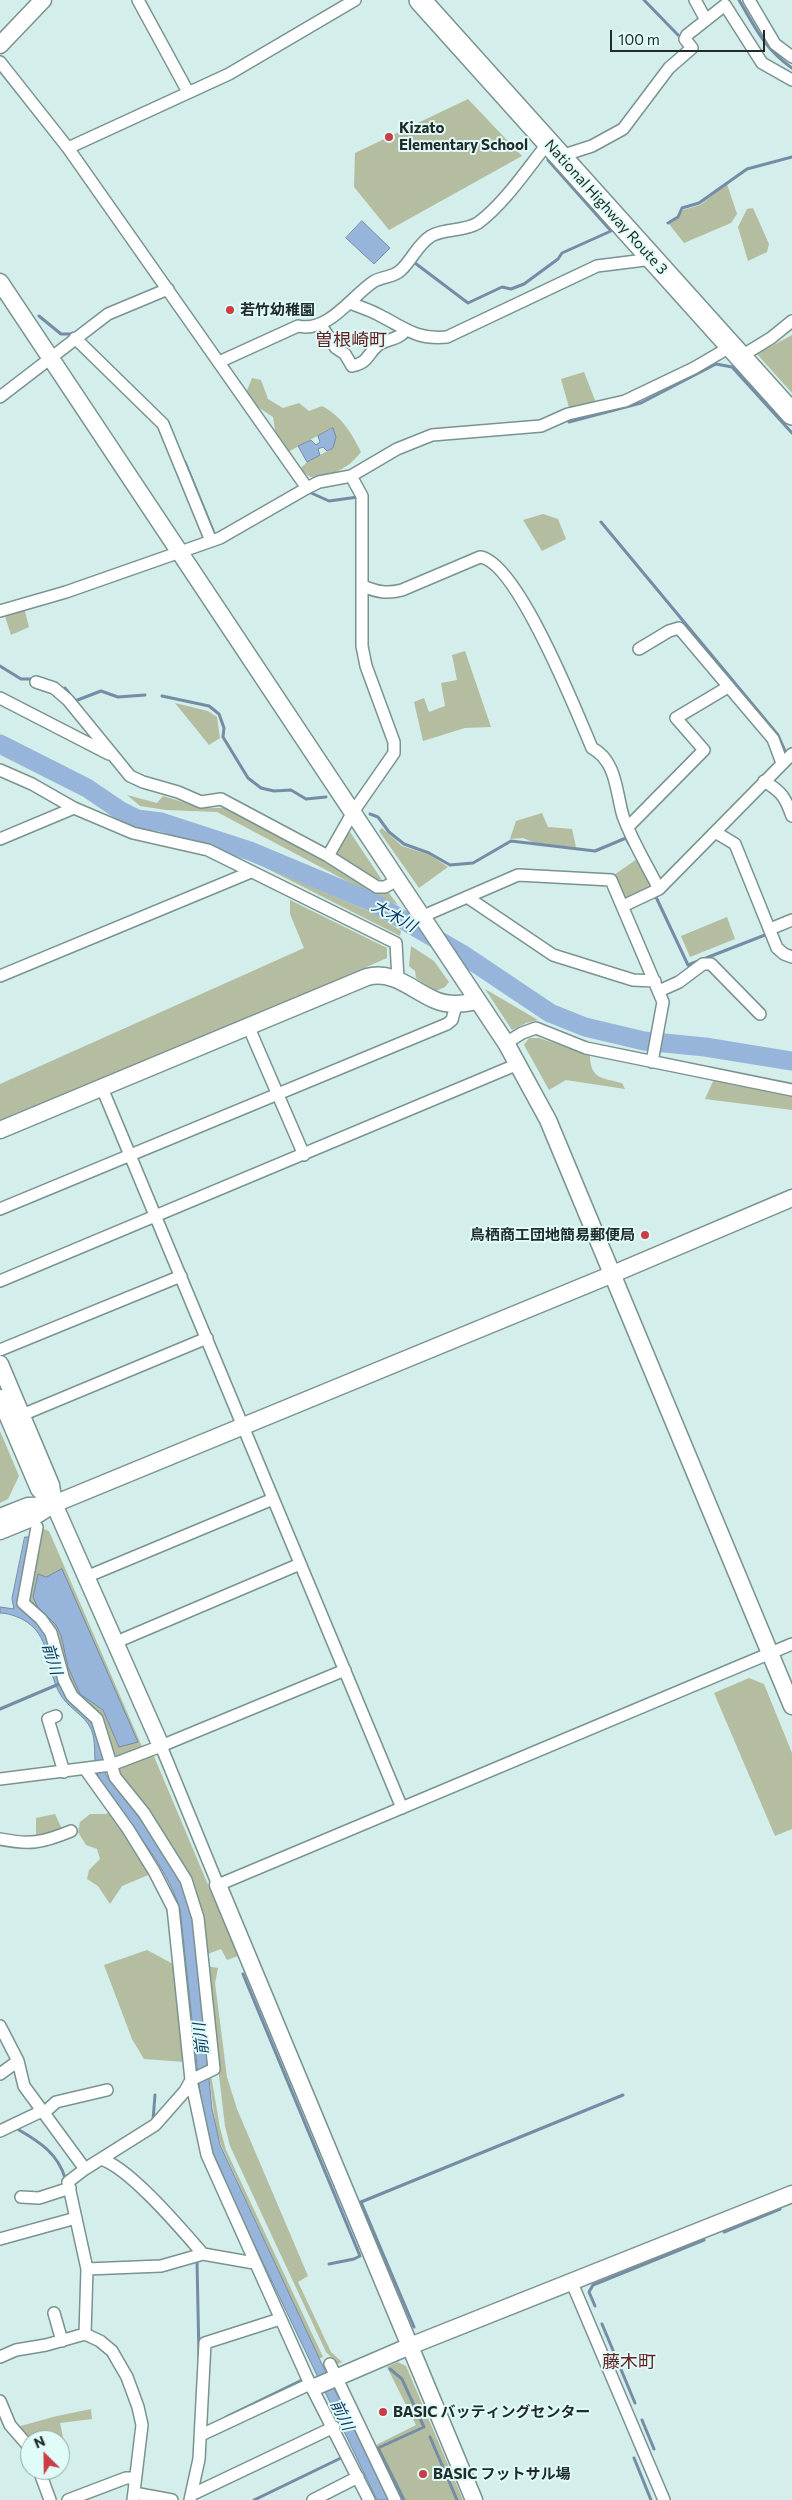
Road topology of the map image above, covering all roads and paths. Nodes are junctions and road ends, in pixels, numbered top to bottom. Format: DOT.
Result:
graph roads {
  1 [pos="43,0"];
  2 [pos="138,0"];
  3 [pos="355,0"];
  4 [pos="420,0"];
  5 [pos="695,0"];
  6 [pos="749,0"];
  7 [pos="706,20"];
  8 [pos="0,45"];
  9 [pos="792,57"];
  10 [pos="0,62"];
  11 [pos="792,80"];
  12 [pos="188,92"];
  13 [pos="68,148"];
  14 [pos="554,149"];
  15 [pos="653,259"];
  16 [pos="0,282"];
  17 [pos="168,289"];
  18 [pos="350,302"];
  19 [pos="792,322"];
  20 [pos="320,324"];
  21 [pos="405,331"];
  22 [pos="75,338"];
  23 [pos="735,352"];
  24 [pos="52,358"];
  25 [pos="219,362"];
  26 [pos="0,397"];
  27 [pos="792,414"];
  28 [pos="351,476"];
  29 [pos="307,488"];
  30 [pos="211,542"];
  31 [pos="179,553"];
  32 [pos="363,586"];
  33 [pos="0,611"];
  34 [pos="638,649"];
  35 [pos="36,682"];
  36 [pos="728,687"];
  37 [pos="0,698"];
  38 [pos="792,754"];
  39 [pos="112,756"];
  40 [pos="782,762"];
  41 [pos="0,770"];
  42 [pos="764,781"];
  43 [pos="74,808"];
  44 [pos="353,812"];
  45 [pos="792,816"];
  46 [pos="628,827"];
  47 [pos="715,832"];
  48 [pos="0,839"];
  49 [pos="328,856"];
  50 [pos="251,872"];
  51 [pos="397,880"];
  52 [pos="659,889"];
  53 [pos="467,897"];
  54 [pos="623,906"];
  55 [pos="421,917"];
  56 [pos="792,920"];
  57 [pos="770,929"];
  58 [pos="792,956"];
  59 [pos="0,976"];
  60 [pos="398,979"];
  61 [pos="657,986"];
  62 [pos="477,1001"];
  63 [pos="456,1005"];
  64 [pos="760,1014"];
  65 [pos="249,1028"];
  66 [pos="506,1043"];
  67 [pos="652,1059"];
  68 [pos="518,1064"];
  69 [pos="102,1088"];
  70 [pos="792,1090"];
  71 [pos="277,1094"];
  72 [pos="0,1130"];
  73 [pos="130,1155"];
  74 [pos="304,1155"];
  75 [pos="792,1200"];
  76 [pos="0,1209"];
  77 [pos="156,1216"];
  78 [pos="613,1274"];
  79 [pos="181,1276"];
  80 [pos="0,1281"];
  81 [pos="207,1338"];
  82 [pos="0,1350"];
  83 [pos="0,1364"];
  84 [pos="0,1398"];
  85 [pos="22,1416"];
  86 [pos="244,1427"];
  87 [pos="273,1498"];
  88 [pos="54,1504"];
  89 [pos="0,1517"];
  90 [pos="37,1527"];
  91 [pos="0,1530"];
  92 [pos="300,1564"];
  93 [pos="86,1577"];
  94 [pos="114,1643"];
  95 [pos="792,1644"];
  96 [pos="770,1653"];
  97 [pos="345,1670"];
  98 [pos="792,1706"];
  99 [pos="56,1716"];
  100 [pos="161,1746"];
  101 [pos="99,1767"];
  102 [pos="64,1772"];
  103 [pos="0,1779"];
  104 [pos="402,1808"];
  105 [pos="70,1832"];
  106 [pos="0,1839"];
  107 [pos="218,1885"];
  108 [pos="0,2026"];
  109 [pos="18,2061"];
  110 [pos="0,2074"];
  111 [pos="194,2078"];
  112 [pos="107,2090"];
  113 [pos="43,2112"];
  114 [pos="0,2130"];
  115 [pos="101,2159"];
  116 [pos="85,2169"];
  117 [pos="70,2188"];
  118 [pos="792,2194"];
  119 [pos="21,2197"];
  120 [pos="76,2218"];
  121 [pos="0,2238"];
  122 [pos="203,2254"];
  123 [pos="254,2263"];
  124 [pos="87,2270"];
  125 [pos="572,2282"];
  126 [pos="54,2313"];
  127 [pos="280,2320"];
  128 [pos="85,2334"];
  129 [pos="62,2341"];
  130 [pos="410,2346"];
  131 [pos="0,2356"];
  132 [pos="323,2380"];
  133 [pos="0,2401"];
  134 [pos="334,2427"];
  135 [pos="202,2435"];
  136 [pos="20,2436"];
  137 [pos="358,2476"];
  138 [pos="135,2478"];
  139 [pos="43,2480"];
  140 [pos="134,2497"];
  141 [pos="191,2498"];
  142 [pos="50,2500"];
  143 [pos="68,2500"];
  144 [pos="172,2500"];
  145 [pos="313,2500"];
  146 [pos="369,2500"];
  147 [pos="396,2500"];
  148 [pos="474,2500"];
  149 [pos="664,2500"];
  1 -- 8 [label="street"];
  2 -- 12 [label="street"];
  3 -- 12 [label="street"];
  4 -- 14 [label="highway, National Highway Route 3"];
  5 -- 7 [label="street"];
  6 -- 9 [label="street"];
  7 -- 11 [label="street"];
  7 -- 14 [label="street"];
  10 -- 13 [label="street"];
  12 -- 13 [label="street"];
  13 -- 17 [label="street"];
  14 -- 15 [label="highway, National Highway Route 3"];
  14 -- 18 [label="street"];
  15 -- 21 [label="street"];
  15 -- 23 [label="highway, National Highway Route 3"];
  16 -- 24 [label="street"];
  17 -- 22 [label="street"];
  17 -- 25 [label="street"];
  18 -- 20 [label="street"];
  18 -- 21 [label="street"];
  19 -- 23 [label="street"];
  20 -- 21 [label="street"];
  20 -- 25 [label="street"];
  22 -- 24 [label="street"];
  22 -- 30 [label="street"];
  23 -- 27 [label="highway, National Highway Route 3"];
  23 -- 28 [label="street"];
  24 -- 26 [label="street"];
  24 -- 31 [label="street"];
  25 -- 29 [label="street"];
  28 -- 29 [label="street"];
  28 -- 32 [label="street"];
  29 -- 30 [label="street"];
  30 -- 31 [label="street"];
  31 -- 33 [label="street"];
  31 -- 44 [label="street"];
  32 -- 44 [label="street"];
  32 -- 46 [label="street"];
  34 -- 36 [label="street"];
  35 -- 39 [label="street"];
  36 -- 40 [label="street"];
  36 -- 46 [label="street"];
  37 -- 39 [label="street"];
  38 -- 40 [label="street"];
  39 -- 49 [label="street"];
  40 -- 42 [label="street"];
  41 -- 43 [label="street"];
  42 -- 45 [label="street"];
  42 -- 47 [label="street"];
  43 -- 48 [label="street"];
  43 -- 50 [label="street"];
  44 -- 49 [label="street"];
  44 -- 51 [label="street"];
  46 -- 52 [label="street"];
  47 -- 52 [label="street"];
  47 -- 57 [label="street"];
  49 -- 51 [label="street"];
  50 -- 59 [label="street"];
  50 -- 60 [label="street"];
  51 -- 55 [label="street"];
  52 -- 54 [label="street"];
  53 -- 54 [label="street"];
  53 -- 55 [label="street"];
  53 -- 61 [label="street"];
  54 -- 61 [label="street"];
  55 -- 62 [label="street"];
  56 -- 57 [label="street"];
  57 -- 58 [label="street"];
  60 -- 63 [label="street"];
  60 -- 65 [label="street"];
  61 -- 64 [label="street"];
  61 -- 67 [label="street"];
  62 -- 63 [label="street"];
  62 -- 66 [label="street"];
  63 -- 71 [label="street"];
  65 -- 69 [label="street"];
  65 -- 71 [label="street"];
  66 -- 67 [label="street"];
  66 -- 68 [label="street"];
  67 -- 70 [label="street"];
  68 -- 74 [label="street"];
  68 -- 78 [label="street"];
  69 -- 72 [label="street"];
  69 -- 73 [label="street"];
  71 -- 73 [label="street"];
  71 -- 74 [label="street"];
  73 -- 76 [label="street"];
  73 -- 77 [label="street"];
  74 -- 77 [label="street"];
  75 -- 78 [label="street"];
  77 -- 79 [label="street"];
  77 -- 80 [label="street"];
  78 -- 86 [label="street"];
  78 -- 96 [label="street"];
  79 -- 81 [label="street"];
  79 -- 82 [label="street"];
  81 -- 85 [label="street"];
  81 -- 86 [label="street"];
  83 -- 85 [label="street"];
  84 -- 88 [label="street"];
  85 -- 88 [label="street"];
  86 -- 87 [label="street"];
  86 -- 88 [label="street"];
  87 -- 92 [label="street"];
  87 -- 93 [label="street"];
  88 -- 89 [label="street"];
  88 -- 91 [label="street"];
  88 -- 93 [label="street"];
  90 -- 101 [label="street"];
  92 -- 94 [label="street"];
  92 -- 97 [label="street"];
  93 -- 94 [label="street"];
  94 -- 100 [label="street"];
  95 -- 96 [label="street"];
  96 -- 98 [label="street"];
  96 -- 104 [label="street"];
  97 -- 100 [label="street"];
  97 -- 104 [label="street"];
  99 -- 102 [label="street"];
  100 -- 101 [label="street"];
  100 -- 107 [label="street"];
  101 -- 102 [label="street"];
  101 -- 111 [label="street"];
  101 -- 111 [label="street"];
  102 -- 103 [label="street"];
  104 -- 107 [label="street"];
  105 -- 106 [label="street"];
  107 -- 130 [label="street"];
  108 -- 109 [label="street"];
  109 -- 110 [label="street"];
  109 -- 113 [label="street"];
  111 -- 115 [label="street"];
  111 -- 123 [label="street"];
  112 -- 113 [label="street"];
  113 -- 114 [label="street"];
  113 -- 116 [label="street"];
  115 -- 116 [label="street"];
  115 -- 122 [label="street"];
  116 -- 117 [label="street"];
  117 -- 119 [label="street"];
  117 -- 120 [label="street"];
  118 -- 125 [label="street"];
  120 -- 121 [label="street"];
  120 -- 124 [label="street"];
  122 -- 123 [label="street"];
  122 -- 124 [label="street"];
  123 -- 127 [label="street"];
  124 -- 128 [label="street"];
  125 -- 130 [label="street"];
  125 -- 149 [label="street"];
  126 -- 129 [label="street"];
  127 -- 132 [label="street"];
  127 -- 135 [label="street"];
  128 -- 129 [label="street"];
  128 -- 138 [label="street"];
  129 -- 131 [label="street"];
  130 -- 132 [label="street"];
  130 -- 148 [label="street"];
  132 -- 134 [label="street"];
  132 -- 135 [label="street"];
  132 -- 147 [label="street"];
  133 -- 136 [label="street"];
  134 -- 137 [label="street"];
  134 -- 141 [label="street"];
  135 -- 141 [label="street"];
  137 -- 145 [label="street"];
  137 -- 146 [label="street"];
  138 -- 140 [label="street"];
  138 -- 143 [label="street"];
  139 -- 142 [label="street"];
  140 -- 144 [label="street"];
}
